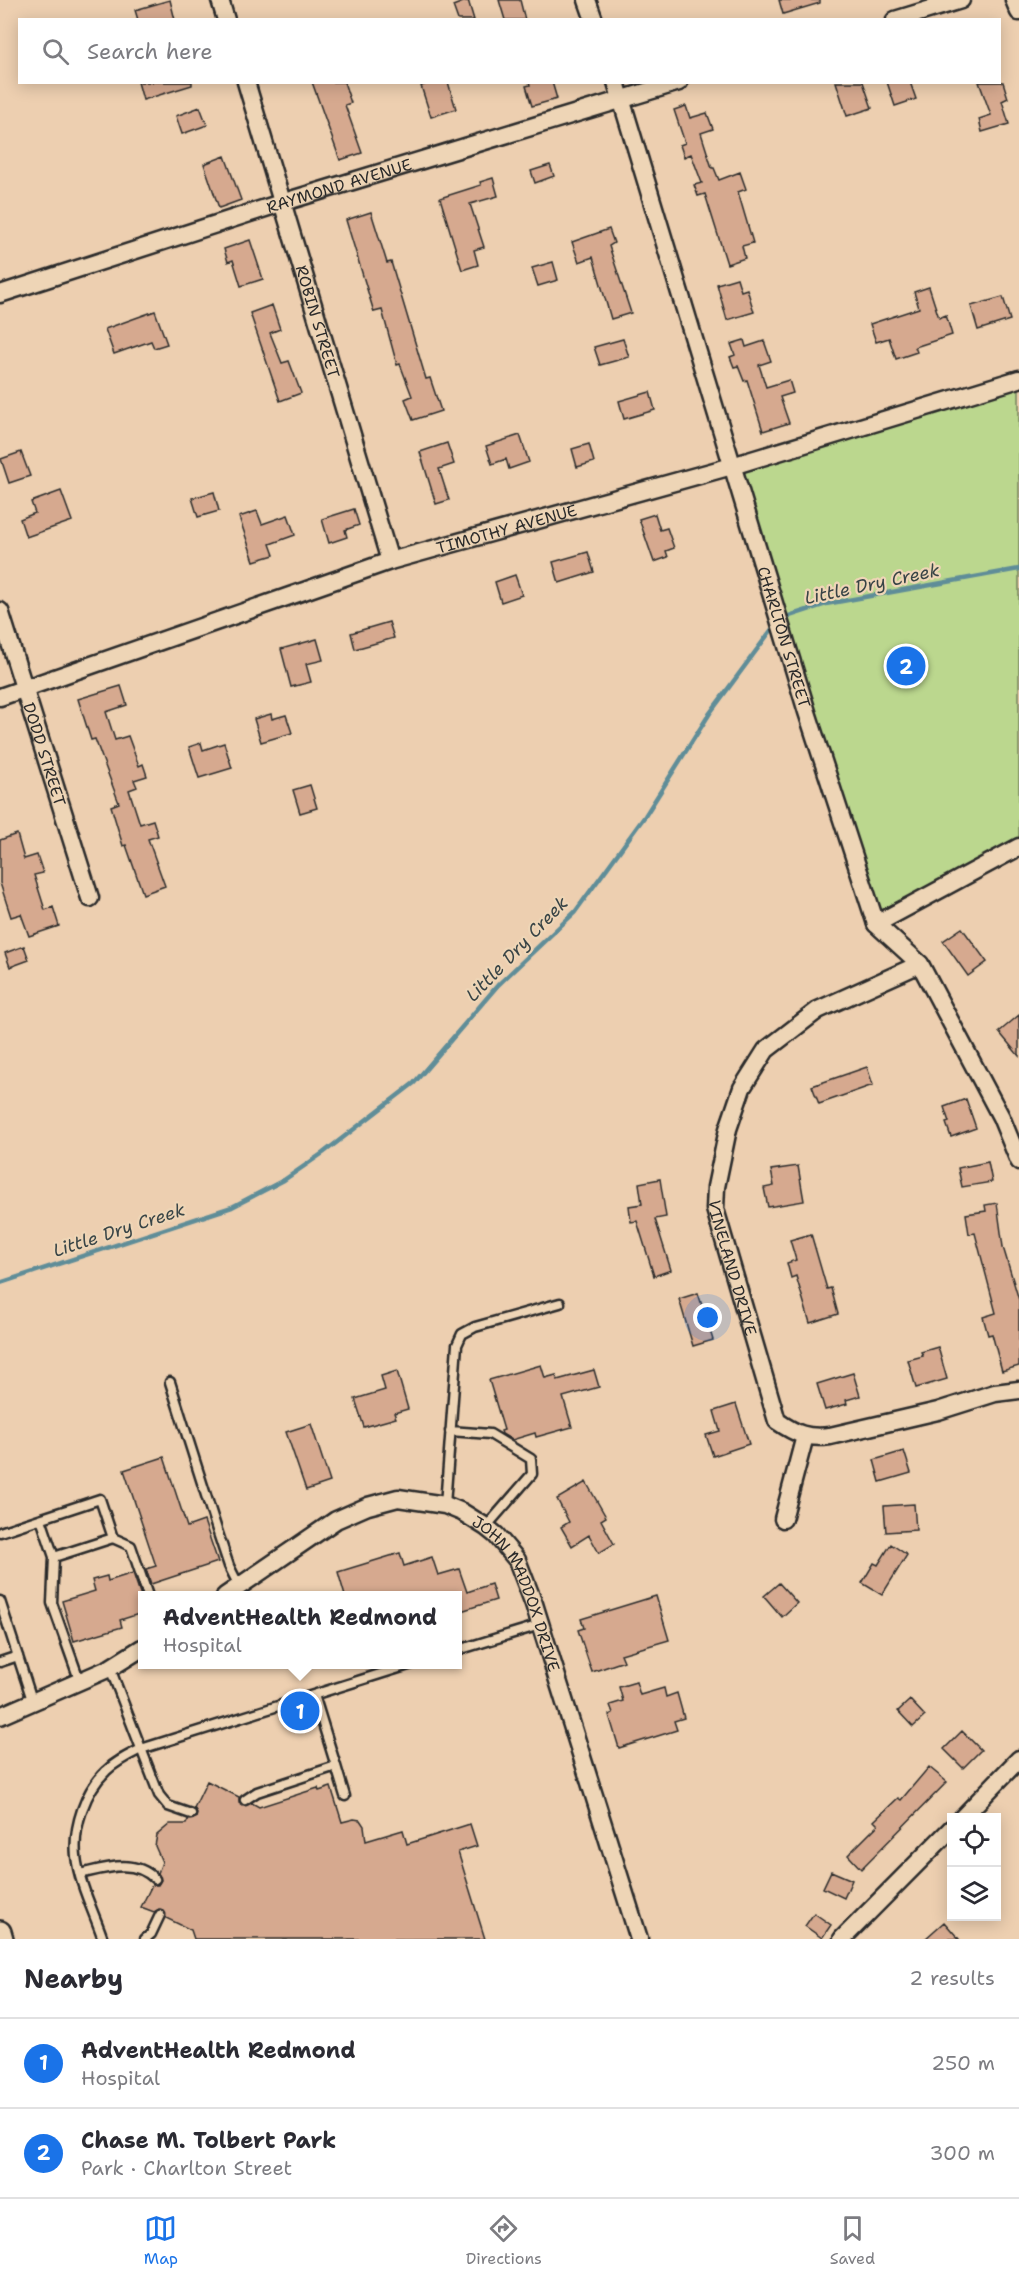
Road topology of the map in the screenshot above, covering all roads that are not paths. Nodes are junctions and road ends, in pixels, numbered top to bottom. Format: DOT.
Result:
graph roads {
  1 [pos="220,0"];
  2 [pos="587,0"];
  3 [pos="962,0"];
  4 [pos="1014,0"];
  5 [pos="1019,12"];
  6 [pos="225,18"];
  7 [pos="593,18"];
  8 [pos="902,18"];
  9 [pos="247,84"];
  10 [pos="617,84"];
  11 [pos="672,84"];
  12 [pos="621,99"];
  13 [pos="284,202"];
  14 [pos="0,294"];
  15 [pos="1019,380"];
  16 [pos="732,466"];
  17 [pos="390,561"];
  18 [pos="0,611"];
  19 [pos="24,689"];
  20 [pos="0,697"];
  21 [pos="1019,847"];
  22 [pos="90,898"];
  23 [pos="876,924"];
  24 [pos="920,964"];
  25 [pos="1019,1161"];
  26 [pos="560,1303"];
  27 [pos="170,1382"];
  28 [pos="1019,1390"];
  29 [pos="450,1431"];
  30 [pos="805,1436"];
  31 [pos="445,1505"];
  32 [pos="41,1519"];
  33 [pos="783,1520"];
  34 [pos="486,1527"];
  35 [pos="0,1532"];
  36 [pos="112,1538"];
  37 [pos="54,1557"];
  38 [pos="146,1591"];
  39 [pos="232,1591"];
  40 [pos="0,1601"];
  41 [pos="540,1625"];
  42 [pos="462,1649"];
  43 [pos="138,1650"];
  44 [pos="18,1656"];
  45 [pos="0,1662"];
  46 [pos="110,1668"];
  47 [pos="399,1669"];
  48 [pos="80,1682"];
  49 [pos="314,1695"];
  50 [pos="33,1703"];
  51 [pos="0,1716"];
  52 [pos="141,1749"];
  53 [pos="1019,1760"];
  54 [pos="336,1766"];
  55 [pos="345,1796"];
  56 [pos="245,1800"];
  57 [pos="967,1813"];
  58 [pos="191,1814"];
  59 [pos="947,1832"];
  60 [pos="80,1874"];
  61 [pos="155,1879"];
  62 [pos="160,1915"];
  63 [pos="0,1932"];
  64 [pos="2,1939"];
  65 [pos="103,1939"];
  66 [pos="145,1939"];
  67 [pos="639,1939"];
  68 [pos="842,1939"];
  1 -- 6 [label="street"];
  2 -- 7 [label="street"];
  3 -- 8 [label="street"];
  4 -- 5 [label="street"];
  9 -- 13 [label="street, ROBIN STREET"];
  10 -- 12 [label="street, CHARLTON STREET"];
  11 -- 12 [label="street, RAYMOND AVENUE"];
  12 -- 13 [label="street, RAYMOND AVENUE"];
  12 -- 16 [label="street, CHARLTON STREET"];
  13 -- 14 [label="street, RAYMOND AVENUE"];
  13 -- 17 [label="street, ROBIN STREET"];
  15 -- 16 [label="street, TIMOTHY AVENUE"];
  16 -- 17 [label="street, TIMOTHY AVENUE"];
  16 -- 23 [label="street, CHARLTON STREET"];
  17 -- 19 [label="street, TIMOTHY AVENUE"];
  18 -- 19 [label="street, DODD STREET"];
  19 -- 20 [label="street, TIMOTHY AVENUE"];
  19 -- 22 [label="street, DODD STREET"];
  21 -- 23 [label="street"];
  23 -- 24 [label="street, CHARLTON STREET"];
  24 -- 25 [label="street, CHARLTON STREET"];
  24 -- 30 [label="street, VINELAND DRIVE"];
  26 -- 29 [label="lane"];
  27 -- 39 [label="lane"];
  28 -- 30 [label="street, VINELAND DRIVE"];
  29 -- 31 [label="lane"];
  29 -- 34 [label="lane"];
  30 -- 33 [label="street"];
  31 -- 34 [label="street, JOHN MADDOX DRIVE"];
  31 -- 39 [label="street, JOHN MADDOX DRIVE"];
  32 -- 35 [label="lane"];
  32 -- 36 [label="lane"];
  32 -- 37 [label="lane"];
  34 -- 41 [label="street, JOHN MADDOX DRIVE"];
  36 -- 37 [label="lane"];
  36 -- 38 [label="lane"];
  37 -- 48 [label="lane"];
  40 -- 44 [label="lane"];
  41 -- 42 [label="lane"];
  41 -- 67 [label="street, JOHN MADDOX DRIVE"];
  43 -- 46 [label="street"];
  44 -- 45 [label="lane"];
  44 -- 50 [label="lane"];
  46 -- 48 [label="street"];
  46 -- 52 [label="lane"];
  47 -- 49 [label="lane"];
  48 -- 50 [label="street"];
  49 -- 52 [label="lane"];
  49 -- 54 [label="lane"];
  50 -- 51 [label="street"];
  52 -- 58 [label="lane"];
  52 -- 60 [label="lane"];
  53 -- 57 [label="street"];
  54 -- 55 [label="lane"];
  54 -- 56 [label="lane"];
  59 -- 68 [label="street"];
  60 -- 61 [label="lane"];
  60 -- 65 [label="lane"];
  62 -- 66 [label="lane"];
  63 -- 64 [label="street"];
}
